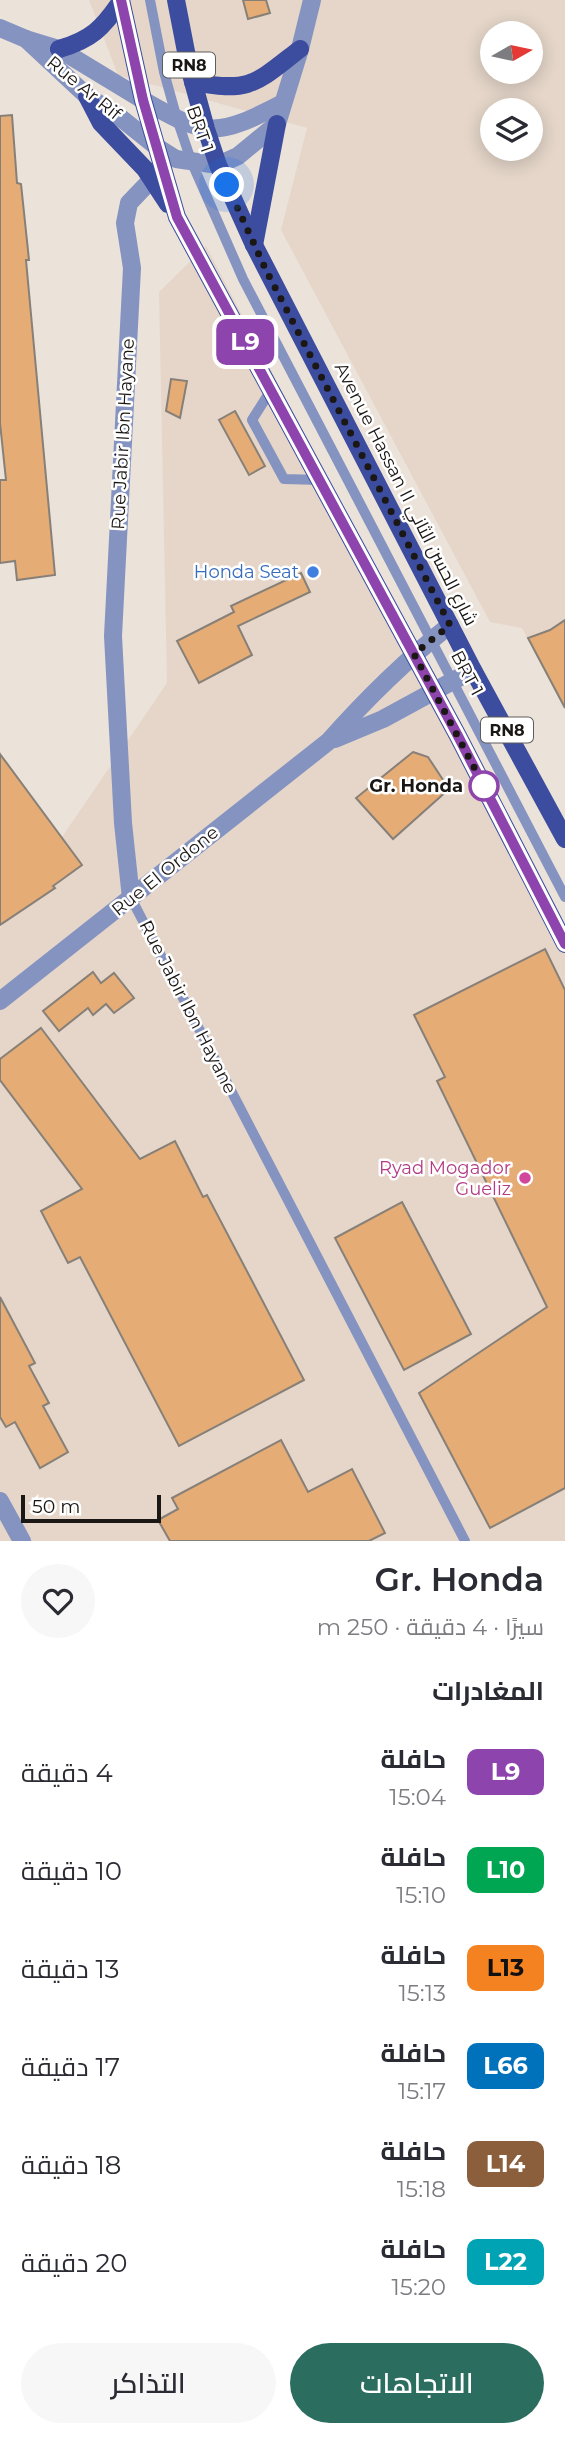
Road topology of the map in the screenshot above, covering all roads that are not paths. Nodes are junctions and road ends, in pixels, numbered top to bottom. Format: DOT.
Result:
graph roads {
  1 [pos="121,0"];
  2 [pos="150,0"];
  3 [pos="176,0"];
  4 [pos="311,1"];
  5 [pos="0,28"];
  6 [pos="26,39"];
  7 [pos="59,49"];
  8 [pos="300,49"];
  9 [pos="193,82"];
  10 [pos="88,96"];
  11 [pos="143,100"];
  12 [pos="284,103"];
  13 [pos="177,119"];
  14 [pos="277,124"];
  15 [pos="206,129"];
  16 [pos="157,148"];
  17 [pos="192,163"];
  18 [pos="218,165"];
  19 [pos="152,179"];
  20 [pos="177,217"];
  21 [pos="254,245"];
  22 [pos="271,390"];
  23 [pos="320,480"];
  24 [pos="450,625"];
  25 [pos="431,640"];
  26 [pos="414,654"];
  27 [pos="473,670"];
  28 [pos="452,682"];
  29 [pos="433,692"];
  30 [pos="329,741"];
  31 [pos="565,839"];
  32 [pos="565,897"];
  33 [pos="131,898"];
  34 [pos="565,944"];
  35 [pos="0,1001"];
  36 [pos="0,1501"];
  37 [pos="22,1541"];
  38 [pos="465,1541"];
  1 -- 7 [label="main road"];
  1 -- 11 [label="main road, RN8"];
  2 -- 13 [label="lane, BRT 1"];
  3 -- 9 [label="main road, RN8"];
  4 -- 8 [label="street"];
  5 -- 6 [label="street, Rue Ar Rif"];
  6 -- 7 [label="street, Rue Ar Rif"];
  6 -- 10 [label="street, Rue Ar Rif"];
  7 -- 11 [label="street, Rue Ar Rif"];
  8 -- 9 [label="main road"];
  8 -- 12 [label="street"];
  9 -- 15 [label="main road, RN8"];
  10 -- 16 [label="street, Rue Ar Rif"];
  10 -- 19 [label="main road"];
  11 -- 13 [label="street, Rue Ar Rif"];
  11 -- 16 [label="main road, RN8"];
  12 -- 14 [label="street"];
  12 -- 15 [label="street"];
  13 -- 15 [label="street, Rue Ar Rif"];
  13 -- 17 [label="lane, BRT 1"];
  14 -- 18 [label="street"];
  14 -- 21 [label="main road"];
  15 -- 18 [label="main road, RN8"];
  16 -- 17 [label="street, Rue Ar Rif"];
  16 -- 20 [label="main road, RN8"];
  17 -- 18 [label="street, Rue Ar Rif"];
  17 -- 25 [label="lane, BRT 1"];
  18 -- 21 [label="main road, Avenue Hassan II شارع الحسن الثاني / RN8"];
  19 -- 20 [label="main road"];
  19 -- 33 [label="street, Rue Jabir Ibn Hayane"];
  20 -- 22 [label="main road, RN8"];
  21 -- 24 [label="main road, Avenue Hassan II شارع الحسن الثاني / RN8"];
  22 -- 23 [label="main road, RN8"];
  22 -- 23 [label="lane"];
  23 -- 26 [label="main road, RN8"];
  24 -- 25 [label="street, Rue El Ordone"];
  24 -- 27 [label="main road, Avenue Hassan II شارع الحسن الثاني / RN8"];
  25 -- 26 [label="street, Rue El Ordone"];
  25 -- 28 [label="lane, BRT 1"];
  26 -- 29 [label="main road, RN8"];
  26 -- 30 [label="street, Rue El Ordone"];
  27 -- 28 [label="street, Rue El Ordone"];
  27 -- 31 [label="main road, Avenue Hassan II شارع الحسن الثاني / RN8"];
  28 -- 29 [label="street, Rue El Ordone"];
  28 -- 32 [label="lane, BRT 1"];
  29 -- 30 [label="street, Rue El Ordone"];
  29 -- 34 [label="main road, RN8"];
  30 -- 33 [label="street, Rue El Ordone"];
  33 -- 35 [label="street, Rue El Ordone"];
  33 -- 38 [label="lane, Rue Jabir Ibn Hayane"];
  36 -- 37 [label="street"];
}
